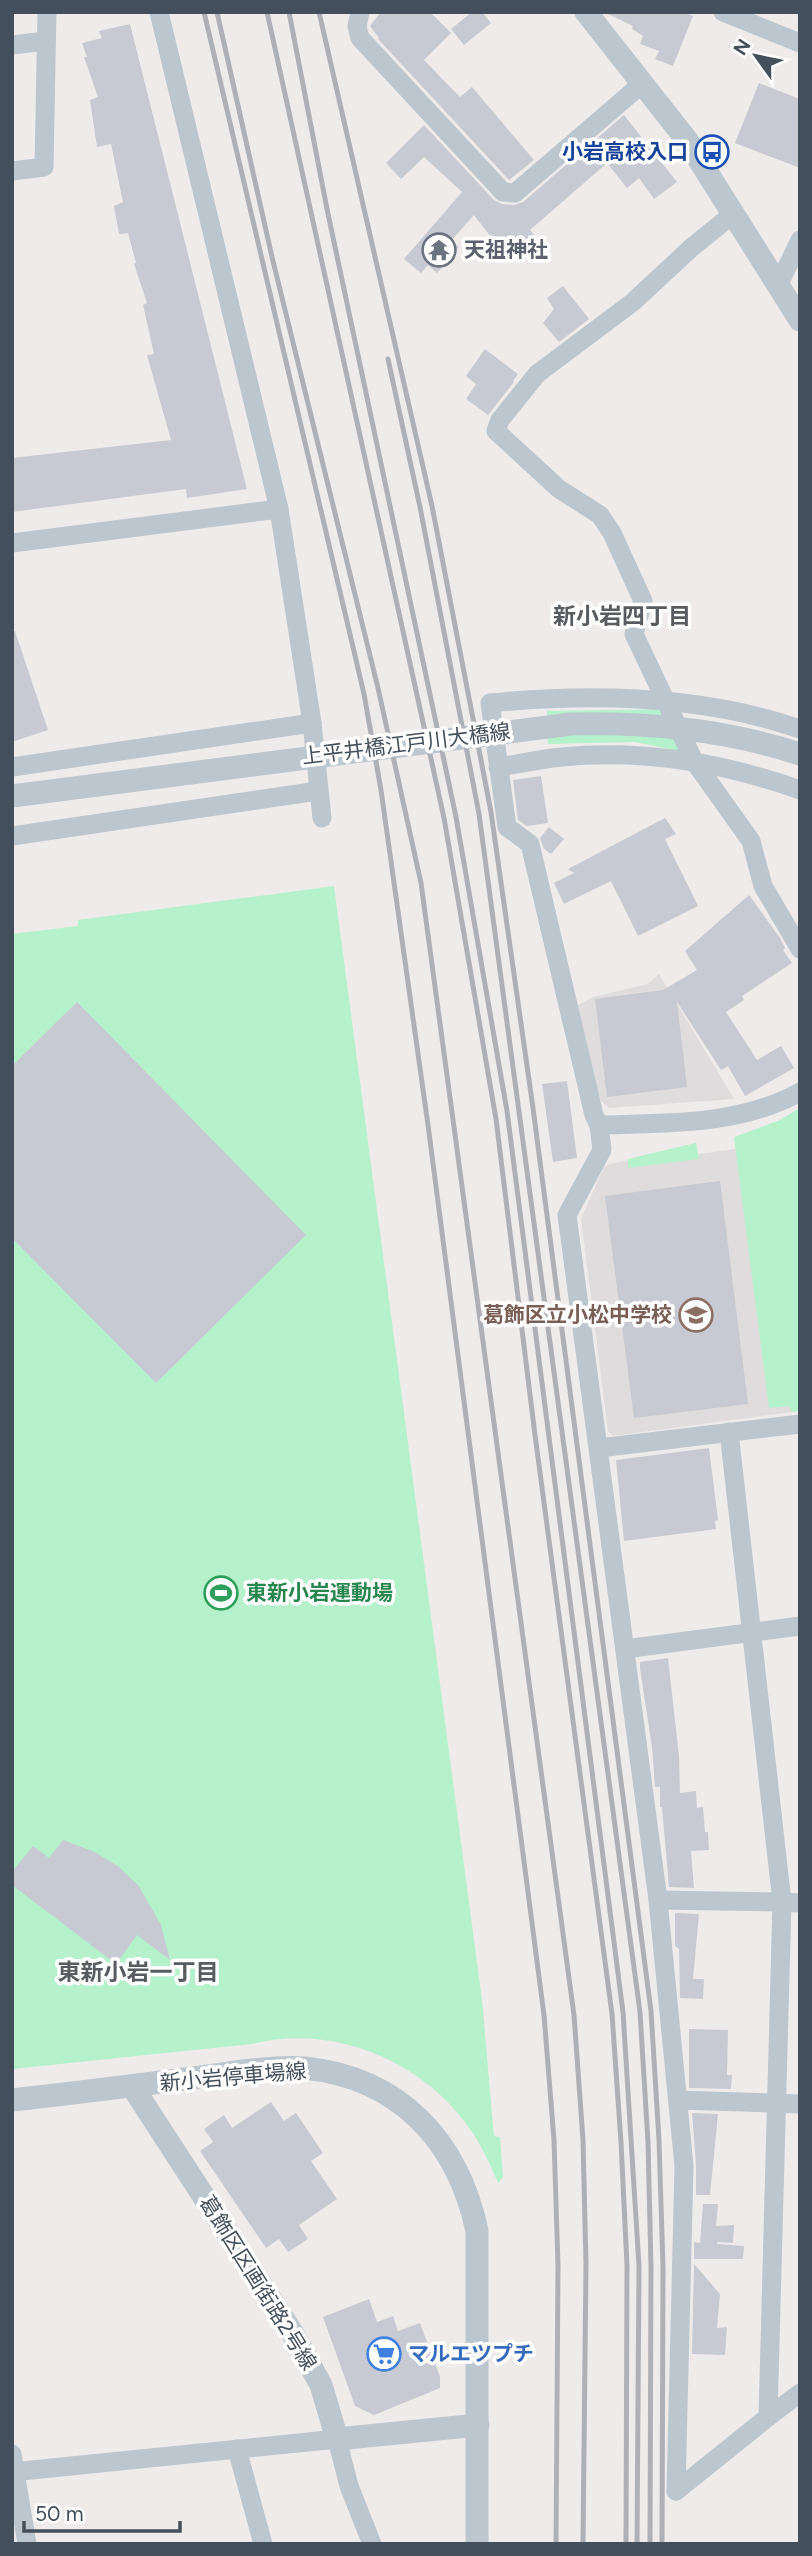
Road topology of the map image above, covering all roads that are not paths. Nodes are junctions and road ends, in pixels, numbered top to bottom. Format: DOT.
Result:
graph roads {
  1 [pos="47,12"];
  2 [pos="159,12"];
  3 [pos="360,12"];
  4 [pos="586,12"];
  5 [pos="723,12"];
  6 [pos="46,41"];
  7 [pos="800,43"];
  8 [pos="12,45"];
  9 [pos="643,83"];
  10 [pos="12,170"];
  11 [pos="733,215"];
  12 [pos="800,240"];
  13 [pos="778,286"];
  14 [pos="800,320"];
  15 [pos="279,509"];
  16 [pos="12,543"];
  17 [pos="667,701"];
  18 [pos="312,723"];
  19 [pos="800,729"];
  20 [pos="800,754"];
  21 [pos="694,761"];
  22 [pos="12,767"];
  23 [pos="498,767"];
  24 [pos="800,790"];
  25 [pos="318,792"];
  26 [pos="12,796"];
  27 [pos="322,818"];
  28 [pos="12,836"];
  29 [pos="800,949"];
  30 [pos="800,1092"];
  31 [pos="599,1125"];
  32 [pos="800,1424"];
  33 [pos="729,1432"];
  34 [pos="599,1448"];
  35 [pos="800,1626"];
  36 [pos="751,1632"];
  37 [pos="625,1649"];
  38 [pos="658,1900"];
  39 [pos="791,1903"];
  40 [pos="132,2086"];
  41 [pos="12,2100"];
  42 [pos="678,2100"];
  43 [pos="776,2103"];
  44 [pos="800,2104"];
  45 [pos="800,2393"];
  46 [pos="768,2417"];
  47 [pos="478,2425"];
  48 [pos="337,2439"];
  49 [pos="237,2449"];
  50 [pos="14,2466"];
  51 [pos="27,2544"];
  52 [pos="263,2544"];
  53 [pos="372,2544"];
  54 [pos="477,2544"];
  1 -- 6 [label="street"];
  2 -- 15 [label="street"];
  3 -- 9 [label="street"];
  4 -- 9 [label="street"];
  5 -- 7 [label="street"];
  6 -- 8 [label="street"];
  6 -- 10 [label="street"];
  9 -- 11 [label="street"];
  11 -- 13 [label="street"];
  11 -- 17 [label="street"];
  12 -- 13 [label="street"];
  13 -- 14 [label="street"];
  15 -- 16 [label="street"];
  15 -- 18 [label="street"];
  17 -- 19 [label="street"];
  17 -- 21 [label="street"];
  17 -- 23 [label="street"];
  18 -- 22 [label="street"];
  18 -- 25 [label="street"];
  20 -- 26 [label="street, 上平井橋江戸川大橋線"];
  21 -- 23 [label="street"];
  21 -- 24 [label="street"];
  21 -- 29 [label="street"];
  23 -- 31 [label="street"];
  25 -- 27 [label="street"];
  25 -- 28 [label="street"];
  30 -- 31 [label="street"];
  31 -- 34 [label="street"];
  32 -- 33 [label="street"];
  33 -- 34 [label="street"];
  33 -- 36 [label="street"];
  34 -- 37 [label="street"];
  35 -- 36 [label="street"];
  36 -- 37 [label="street"];
  36 -- 39 [label="street"];
  37 -- 38 [label="street"];
  38 -- 39 [label="street"];
  38 -- 42 [label="street"];
  39 -- 43 [label="street"];
  40 -- 41 [label="street, 新小岩停車場線"];
  40 -- 47 [label="street, 新小岩停車場線"];
  40 -- 48 [label="street, 葛飾区区画街路2号線"];
  42 -- 43 [label="street"];
  42 -- 46 [label="street"];
  43 -- 44 [label="street"];
  43 -- 46 [label="street"];
  45 -- 46 [label="street"];
  47 -- 48 [label="street"];
  47 -- 54 [label="street, 新小岩停車場線"];
  48 -- 49 [label="street"];
  48 -- 53 [label="street"];
  49 -- 50 [label="street"];
  49 -- 52 [label="street"];
  50 -- 51 [label="street"];
}
